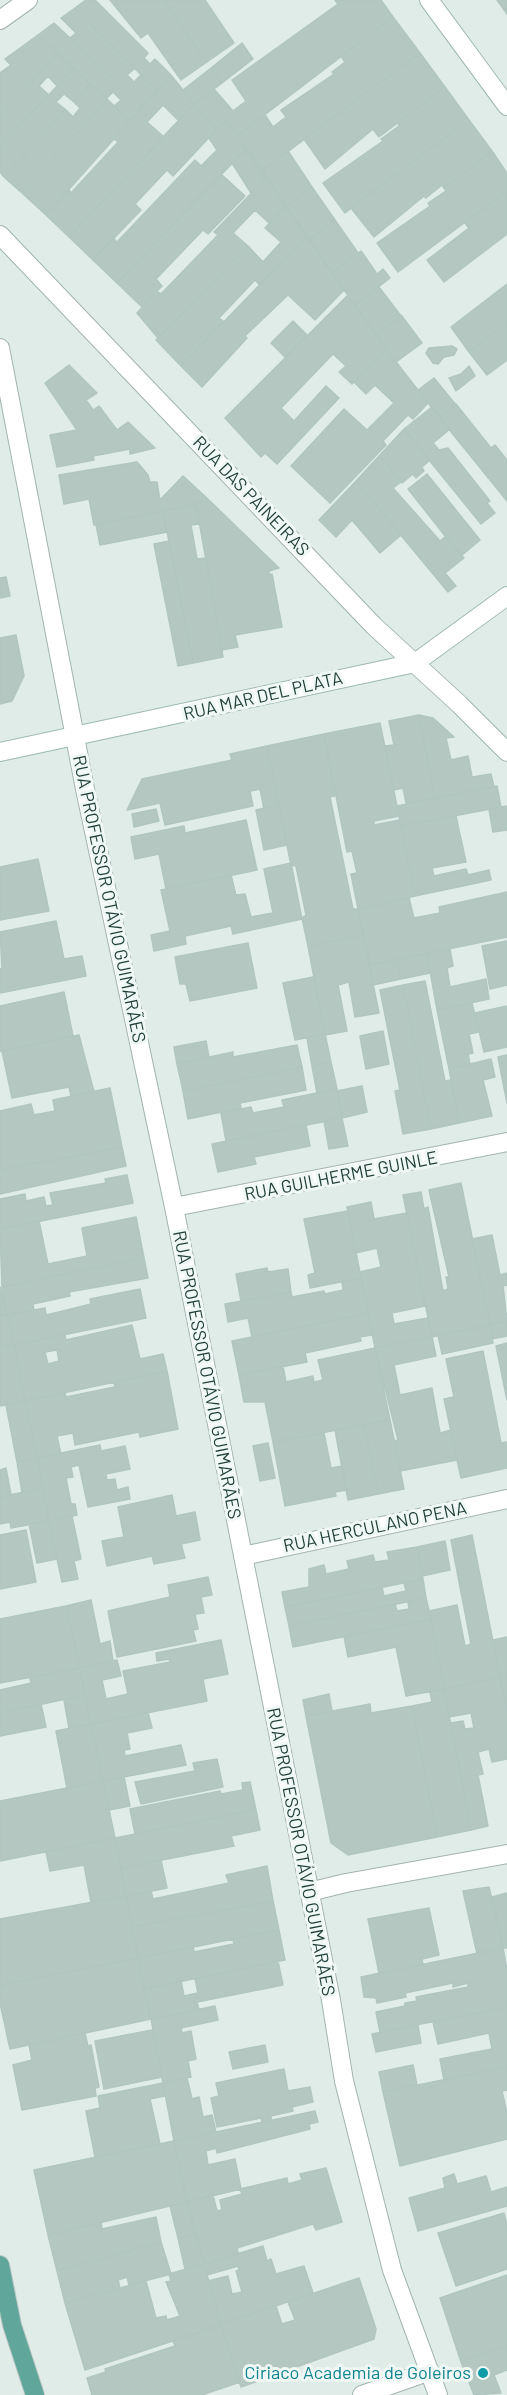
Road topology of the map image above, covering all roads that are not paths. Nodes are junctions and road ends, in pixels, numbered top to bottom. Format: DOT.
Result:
graph roads {
  1 [pos="28,0"];
  2 [pos="429,0"];
  3 [pos="0,20"];
  4 [pos="507,106"];
  5 [pos="0,235"];
  6 [pos="0,348"];
  7 [pos="507,596"];
  8 [pos="415,663"];
  9 [pos="76,737"];
  10 [pos="0,752"];
  11 [pos="507,752"];
  12 [pos="507,1142"];
  13 [pos="174,1207"];
  14 [pos="507,1499"];
  15 [pos="243,1556"];
  16 [pos="507,1854"];
  17 [pos="309,1892"];
  18 [pos="0,2265"];
  19 [pos="430,2371"];
  20 [pos="35,2395"];
  21 [pos="362,2395"];
  22 [pos="438,2395"];
  1 -- 3 [label="street"];
  2 -- 4 [label="street"];
  5 -- 8 [label="street, RUA DAS PAINEIRAS"];
  6 -- 9 [label="street, RUA PROFESSOR OTÁVIO GUIMARÃES"];
  7 -- 8 [label="street, RUA MAR DEL PLATA"];
  8 -- 9 [label="street, RUA MAR DEL PLATA"];
  8 -- 11 [label="street, RUA DAS PAINEIRAS"];
  9 -- 10 [label="street, RUA MAR DEL PLATA"];
  9 -- 13 [label="street, RUA PROFESSOR OTÁVIO GUIMARÃES"];
  12 -- 13 [label="street, RUA GUILHERME GUINLE"];
  13 -- 15 [label="street, RUA PROFESSOR OTÁVIO GUIMARÃES"];
  14 -- 15 [label="street, RUA HERCULANO PENA"];
  15 -- 17 [label="street, RUA PROFESSOR OTÁVIO GUIMARÃES"];
  16 -- 17 [label="street"];
  17 -- 19 [label="street, RUA PROFESSOR OTÁVIO GUIMARÃES"];
  18 -- 20 [label="main road"];
  19 -- 21 [label="street"];
  19 -- 22 [label="street, RUA PROFESSOR OTÁVIO GUIMARÃES"];
}
